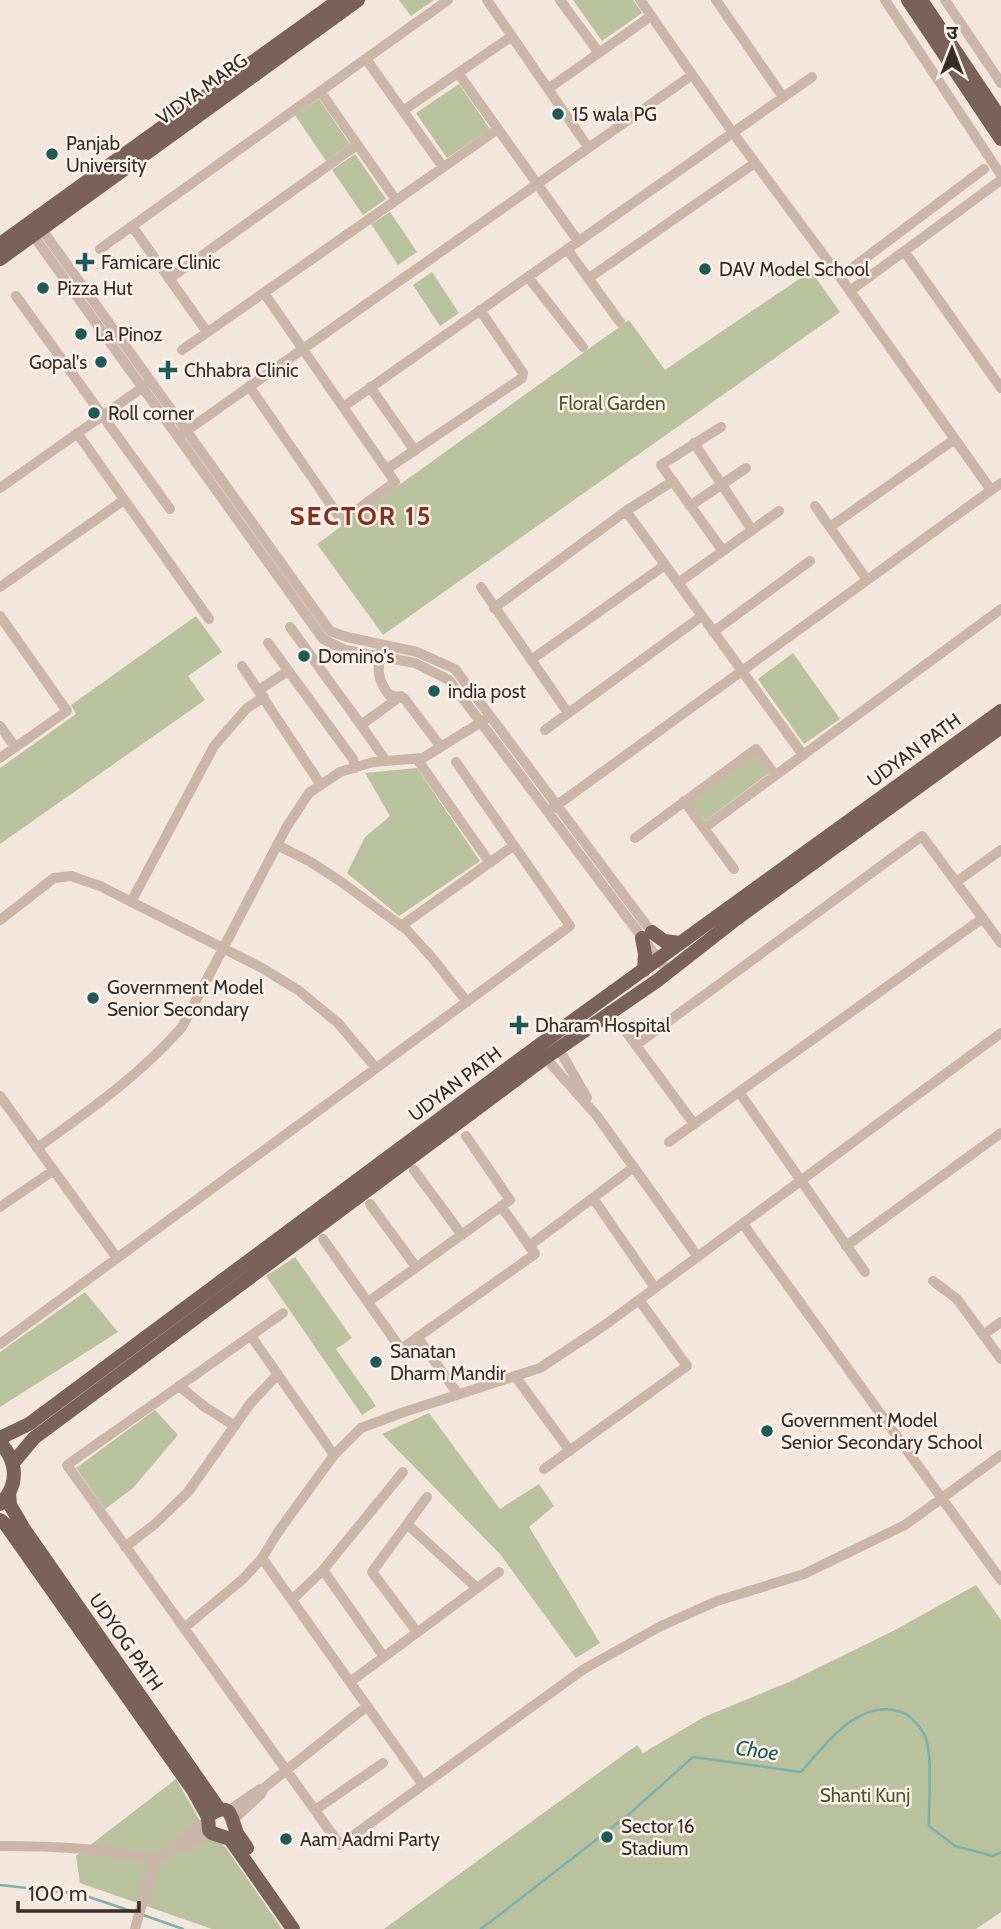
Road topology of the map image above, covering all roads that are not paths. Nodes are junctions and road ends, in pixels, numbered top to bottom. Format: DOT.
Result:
graph roads {
  1 [pos="339,0"];
  2 [pos="358,0"];
  3 [pos="448,0"];
  4 [pos="487,0"];
  5 [pos="560,0"];
  6 [pos="640,0"];
  7 [pos="716,0"];
  8 [pos="886,0"];
  9 [pos="908,0"];
  10 [pos="921,0"];
  11 [pos="945,0"];
  12 [pos="651,16"];
  13 [pos="512,36"];
  14 [pos="599,53"];
  15 [pos="366,59"];
  16 [pos="458,73"];
  17 [pos="692,75"];
  18 [pos="812,78"];
  19 [pos="1001,83"];
  20 [pos="548,89"];
  21 [pos="320,92"];
  22 [pos="783,97"];
  23 [pos="404,110"];
  24 [pos="1001,118"];
  25 [pos="498,129"];
  26 [pos="733,133"];
  27 [pos="1001,139"];
  28 [pos="357,145"];
  29 [pos="589,148"];
  30 [pos="755,163"];
  31 [pos="443,167"];
  32 [pos="984,169"];
  33 [pos="1001,178"];
  34 [pos="537,184"];
  35 [pos="396,200"];
  36 [pos="132,226"];
  37 [pos="34,227"];
  38 [pos="578,241"];
  39 [pos="0,244"];
  40 [pos="100,249"];
  41 [pos="567,249"];
  42 [pos="904,251"];
  43 [pos="0,259"];
  44 [pos="528,277"];
  45 [pos="840,277"];
  46 [pos="589,278"];
  47 [pos="169,279"];
  48 [pos="850,291"];
  49 [pos="264,293"];
  50 [pos="16,296"];
  51 [pos="480,310"];
  52 [pos="620,322"];
  53 [pos="207,332"];
  54 [pos="583,347"];
  55 [pos="302,349"];
  56 [pos="182,350"];
  57 [pos="146,384"];
  58 [pos="249,386"];
  59 [pos="370,387"];
  60 [pos="1001,388"];
  61 [pos="343,407"];
  62 [pos="104,415"];
  63 [pos="721,428"];
  64 [pos="77,433"];
  65 [pos="182,434"];
  66 [pos="954,439"];
  67 [pos="694,443"];
  68 [pos="415,451"];
  69 [pos="746,468"];
  70 [pos="387,470"];
  71 [pos="673,481"];
  72 [pos="1001,483"];
  73 [pos="722,484"];
  74 [pos="0,488"];
  75 [pos="991,491"];
  76 [pos="124,500"];
  77 [pos="690,506"];
  78 [pos="816,506"];
  79 [pos="170,509"];
  80 [pos="626,511"];
  81 [pos="779,511"];
  82 [pos="830,527"];
  83 [pos="752,530"];
  84 [pos="723,551"];
  85 [pos="810,561"];
  86 [pos="665,565"];
  87 [pos="867,580"];
  88 [pos="678,583"];
  89 [pos="0,587"];
  90 [pos="481,587"];
  91 [pos="494,607"];
  92 [pos="1001,609"];
  93 [pos="702,616"];
  94 [pos="0,617"];
  95 [pos="209,619"];
  96 [pos="290,628"];
  97 [pos="713,632"];
  98 [pos="268,643"];
  99 [pos="383,645"];
  100 [pos="380,657"];
  101 [pos="531,660"];
  102 [pos="242,666"];
  103 [pos="288,671"];
  104 [pos="742,671"];
  105 [pos="261,693"];
  106 [pos="401,696"];
  107 [pos="1001,710"];
  108 [pos="568,713"];
  109 [pos="486,720"];
  110 [pos="361,725"];
  111 [pos="0,726"];
  112 [pos="1001,727"];
  113 [pos="545,730"];
  114 [pos="15,747"];
  115 [pos="441,747"];
  116 [pos="803,755"];
  117 [pos="0,758"];
  118 [pos="416,759"];
  119 [pos="386,761"];
  120 [pos="456,762"];
  121 [pos="355,768"];
  122 [pos="775,775"];
  123 [pos="321,785"];
  124 [pos="684,802"];
  125 [pos="552,809"];
  126 [pos="704,828"];
  127 [pos="635,838"];
  128 [pos="278,845"];
  129 [pos="513,846"];
  130 [pos="1001,850"];
  131 [pos="490,863"];
  132 [pos="733,869"];
  133 [pos="956,882"];
  134 [pos="131,902"];
  135 [pos="983,918"];
  136 [pos="0,920"];
  137 [pos="401,926"];
  138 [pos="647,935"];
  139 [pos="680,943"];
  140 [pos="1001,943"];
  141 [pos="223,949"];
  142 [pos="663,956"];
  143 [pos="672,969"];
  144 [pos="644,970"];
  145 [pos="467,1002"];
  146 [pos="624,1029"];
  147 [pos="1001,1033"];
  148 [pos="555,1042"];
  149 [pos="636,1045"];
  150 [pos="542,1052"];
  151 [pos="376,1068"];
  152 [pos="739,1092"];
  153 [pos="0,1096"];
  154 [pos="597,1116"];
  155 [pos="694,1124"];
  156 [pos="1001,1133"];
  157 [pos="466,1136"];
  158 [pos="669,1142"];
  159 [pos="37,1148"];
  160 [pos="634,1167"];
  161 [pos="54,1170"];
  162 [pos="414,1170"];
  163 [pos="800,1182"];
  164 [pos="593,1198"];
  165 [pos="370,1204"];
  166 [pos="501,1206"];
  167 [pos="0,1207"];
  168 [pos="743,1224"];
  169 [pos="461,1235"];
  170 [pos="323,1239"];
  171 [pos="529,1246"];
  172 [pos="846,1246"];
  173 [pos="698,1257"];
  174 [pos="117,1258"];
  175 [pos="416,1267"];
  176 [pos="865,1272"];
  177 [pos="933,1280"];
  178 [pos="655,1288"];
  179 [pos="639,1300"];
  180 [pos="368,1302"];
  181 [pos="283,1313"];
  182 [pos="1001,1322"];
  183 [pos="983,1335"];
  184 [pos="251,1336"];
  185 [pos="417,1337"];
  186 [pos="0,1344"];
  187 [pos="1001,1359"];
  188 [pos="278,1374"];
  189 [pos="515,1376"];
  190 [pos="179,1386"];
  191 [pos="458,1394"];
  192 [pos="235,1426"];
  193 [pos="0,1437"];
  194 [pos="0,1443"];
  195 [pos="570,1451"];
  196 [pos="334,1455"];
  197 [pos="1001,1455"];
  198 [pos="13,1463"];
  199 [pos="544,1469"];
  200 [pos="403,1472"];
  201 [pos="427,1497"];
  202 [pos="942,1497"];
  203 [pos="5,1498"];
  204 [pos="0,1520"];
  205 [pos="407,1524"];
  206 [pos="125,1547"];
  207 [pos="262,1558"];
  208 [pos="323,1570"];
  209 [pos="499,1572"];
  210 [pos="1001,1580"];
  211 [pos="477,1588"];
  212 [pos="292,1600"];
  213 [pos="184,1628"];
  214 [pos="417,1632"];
  215 [pos="384,1657"];
  216 [pos="350,1682"];
  217 [pos="367,1706"];
  218 [pos="383,1763"];
  219 [pos="286,1771"];
  220 [pos="423,1785"];
  221 [pos="315,1810"];
  222 [pos="220,1821"];
  223 [pos="0,1846"];
  224 [pos="160,1858"];
  225 [pos="135,1929"];
  226 [pos="293,1929"];
  227 [pos="304,1929"];
  1 -- 37 [label="main road, VIDYA MARG"];
  2 -- 37 [label="main road, VIDYA MARG"];
  3 -- 15 [label="street"];
  4 -- 13 [label="street"];
  5 -- 14 [label="street"];
  6 -- 12 [label="street"];
  7 -- 22 [label="street"];
  8 -- 33 [label="street"];
  9 -- 27 [label="main road"];
  10 -- 24 [label="main road"];
  11 -- 19 [label="street"];
  12 -- 14 [label="street"];
  12 -- 17 [label="street"];
  13 -- 16 [label="street"];
  13 -- 20 [label="street"];
  14 -- 20 [label="street"];
  15 -- 21 [label="street"];
  15 -- 23 [label="street"];
  16 -- 23 [label="street"];
  16 -- 25 [label="street"];
  17 -- 26 [label="street"];
  17 -- 29 [label="street"];
  18 -- 22 [label="street"];
  20 -- 29 [label="street"];
  21 -- 28 [label="street"];
  21 -- 36 [label="street"];
  22 -- 26 [label="street"];
  23 -- 31 [label="street"];
  25 -- 31 [label="street"];
  25 -- 34 [label="street"];
  26 -- 30 [label="street"];
  26 -- 38 [label="street"];
  28 -- 35 [label="street"];
  28 -- 47 [label="street"];
  29 -- 34 [label="street"];
  30 -- 45 [label="street"];
  30 -- 46 [label="street"];
  31 -- 35 [label="street"];
  32 -- 45 [label="street"];
  33 -- 42 [label="street"];
  34 -- 38 [label="street"];
  34 -- 55 [label="street"];
  35 -- 49 [label="street"];
  36 -- 40 [label="street"];
  36 -- 47 [label="street"];
  37 -- 39 [label="main road, VIDYA MARG"];
  37 -- 43 [label="main road, VIDYA MARG"];
  37 -- 57 [label="street"];
  38 -- 41 [label="street"];
  41 -- 44 [label="street"];
  41 -- 46 [label="street"];
  42 -- 48 [label="street"];
  42 -- 60 [label="street"];
  44 -- 51 [label="street"];
  44 -- 54 [label="street"];
  45 -- 48 [label="street"];
  46 -- 52 [label="street"];
  47 -- 53 [label="street"];
  48 -- 66 [label="street"];
  49 -- 53 [label="street"];
  49 -- 55 [label="street"];
  50 -- 62 [label="street"];
  51 -- 59 [label="street"];
  51 -- 68 [label="street"];
  53 -- 56 [label="street"];
  55 -- 58 [label="street"];
  55 -- 61 [label="street"];
  57 -- 62 [label="street"];
  57 -- 65 [label="street"];
  58 -- 65 [label="street"];
  58 -- 70 [label="street"];
  59 -- 61 [label="street"];
  59 -- 68 [label="street"];
  61 -- 70 [label="street"];
  62 -- 64 [label="street"];
  62 -- 79 [label="street"];
  63 -- 67 [label="street"];
  64 -- 74 [label="street"];
  64 -- 76 [label="street"];
  65 -- 99 [label="street"];
  65 -- 100 [label="street"];
  66 -- 75 [label="street"];
  66 -- 82 [label="street"];
  67 -- 71 [label="street"];
  67 -- 73 [label="street"];
  68 -- 70 [label="street"];
  69 -- 73 [label="street"];
  71 -- 77 [label="street"];
  71 -- 80 [label="street"];
  72 -- 75 [label="street"];
  73 -- 77 [label="street"];
  73 -- 83 [label="street"];
  75 -- 87 [label="street"];
  76 -- 89 [label="street"];
  76 -- 95 [label="street"];
  77 -- 84 [label="street"];
  78 -- 82 [label="street"];
  80 -- 86 [label="street"];
  80 -- 91 [label="street"];
  81 -- 83 [label="street"];
  82 -- 87 [label="street"];
  83 -- 84 [label="street"];
  84 -- 88 [label="street"];
  85 -- 97 [label="street"];
  86 -- 88 [label="street"];
  86 -- 101 [label="street"];
  87 -- 104 [label="street"];
  88 -- 93 [label="street"];
  90 -- 91 [label="street"];
  91 -- 101 [label="street"];
  92 -- 116 [label="street"];
  93 -- 97 [label="street"];
  93 -- 108 [label="street"];
  94 -- 114 [label="street"];
  96 -- 110 [label="street"];
  97 -- 104 [label="street"];
  98 -- 103 [label="street"];
  99 -- 100 [label="street"];
  99 -- 109 [label="street"];
  100 -- 106 [label="street"];
  100 -- 109 [label="street"];
  101 -- 108 [label="street"];
  102 -- 105 [label="street"];
  103 -- 105 [label="street"];
  103 -- 121 [label="street"];
  104 -- 116 [label="street"];
  104 -- 125 [label="street"];
  105 -- 123 [label="street"];
  105 -- 134 [label="street"];
  106 -- 110 [label="street"];
  106 -- 115 [label="street"];
  107 -- 139 [label="main road, UDYAN PATH"];
  108 -- 113 [label="street"];
  109 -- 115 [label="street"];
  109 -- 125 [label="street"];
  110 -- 119 [label="street"];
  111 -- 114 [label="street"];
  112 -- 143 [label="main road, UDYAN PATH"];
  114 -- 117 [label="street"];
  115 -- 118 [label="street"];
  116 -- 122 [label="street"];
  118 -- 119 [label="street"];
  118 -- 131 [label="street"];
  119 -- 121 [label="street"];
  120 -- 129 [label="street"];
  121 -- 123 [label="street"];
  122 -- 124 [label="street"];
  122 -- 126 [label="street"];
  123 -- 128 [label="street"];
  124 -- 126 [label="street"];
  124 -- 127 [label="street"];
  125 -- 138 [label="street"];
  126 -- 132 [label="street"];
  128 -- 137 [label="street"];
  128 -- 141 [label="street"];
  129 -- 131 [label="street"];
  129 -- 145 [label="street"];
  130 -- 133 [label="street"];
  131 -- 137 [label="street"];
  133 -- 135 [label="street"];
  133 -- 149 [label="street"];
  134 -- 136 [label="street"];
  134 -- 141 [label="street"];
  135 -- 140 [label="street"];
  135 -- 152 [label="street"];
  137 -- 145 [label="street"];
  138 -- 139 [label="main road"];
  138 -- 142 [label="street"];
  138 -- 144 [label="main road"];
  139 -- 142 [label="main road, UDYAN PATH"];
  141 -- 151 [label="street"];
  141 -- 159 [label="street"];
  142 -- 143 [label="street"];
  142 -- 144 [label="main road, UDYAN PATH"];
  143 -- 148 [label="main road, UDYAN PATH"];
  144 -- 148 [label="main road, UDYAN PATH"];
  145 -- 151 [label="street"];
  146 -- 149 [label="street"];
  147 -- 163 [label="street"];
  148 -- 150 [label="main road, UDYAN PATH"];
  148 -- 154 [label="street"];
  149 -- 155 [label="street"];
  150 -- 154 [label="street"];
  150 -- 193 [label="main road, UDYAN PATH"];
  150 -- 198 [label="main road, UDYAN PATH"];
  151 -- 174 [label="street"];
  152 -- 155 [label="street"];
  152 -- 163 [label="street"];
  153 -- 159 [label="street"];
  154 -- 160 [label="street"];
  155 -- 158 [label="street"];
  156 -- 172 [label="street"];
  157 -- 166 [label="street"];
  159 -- 161 [label="street"];
  160 -- 164 [label="street"];
  160 -- 173 [label="street"];
  161 -- 167 [label="street"];
  161 -- 174 [label="street"];
  162 -- 169 [label="street"];
  163 -- 168 [label="street"];
  163 -- 172 [label="street"];
  164 -- 171 [label="street"];
  164 -- 178 [label="street"];
  165 -- 175 [label="street"];
  166 -- 169 [label="street"];
  166 -- 171 [label="street"];
  168 -- 173 [label="street"];
  168 -- 202 [label="street"];
  169 -- 175 [label="street"];
  170 -- 180 [label="street"];
  171 -- 185 [label="street"];
  172 -- 176 [label="street"];
  173 -- 178 [label="street"];
  174 -- 186 [label="street"];
  175 -- 180 [label="street"];
  177 -- 183 [label="street"];
  178 -- 179 [label="street"];
  179 -- 189 [label="street"];
  179 -- 195 [label="street"];
  180 -- 185 [label="street"];
  181 -- 184 [label="street"];
  182 -- 183 [label="street"];
  183 -- 187 [label="street"];
  184 -- 188 [label="street"];
  184 -- 190 [label="street"];
  185 -- 191 [label="street"];
  188 -- 192 [label="street"];
  188 -- 196 [label="street"];
  189 -- 191 [label="street"];
  189 -- 195 [label="street"];
  190 -- 192 [label="street"];
  190 -- 206 [label="street"];
  191 -- 196 [label="street"];
  192 -- 206 [label="street"];
  194 -- 198 [label="main road"];
  195 -- 199 [label="street"];
  196 -- 207 [label="street"];
  197 -- 202 [label="street"];
  198 -- 203 [label="main road"];
  200 -- 208 [label="street"];
  201 -- 205 [label="street"];
  202 -- 210 [label="street"];
  202 -- 220 [label="street"];
  203 -- 222 [label="main road, UDYOG PATH"];
  204 -- 222 [label="main road, UDYOG PATH"];
  205 -- 211 [label="street"];
  205 -- 214 [label="street"];
  206 -- 213 [label="street"];
  207 -- 212 [label="street"];
  207 -- 213 [label="street"];
  208 -- 212 [label="street"];
  208 -- 215 [label="street"];
  209 -- 211 [label="street"];
  211 -- 214 [label="street"];
  212 -- 216 [label="street"];
  213 -- 219 [label="street"];
  214 -- 215 [label="street"];
  215 -- 216 [label="street"];
  216 -- 217 [label="street"];
  217 -- 219 [label="street"];
  217 -- 220 [label="street"];
  218 -- 221 [label="street"];
  219 -- 221 [label="street"];
  219 -- 222 [label="street"];
  220 -- 221 [label="street"];
  222 -- 224 [label="street"];
  222 -- 226 [label="main road, UDYOG PATH"];
  222 -- 227 [label="main road, UDYOG PATH"];
  223 -- 224 [label="street"];
  224 -- 225 [label="street"];
}
